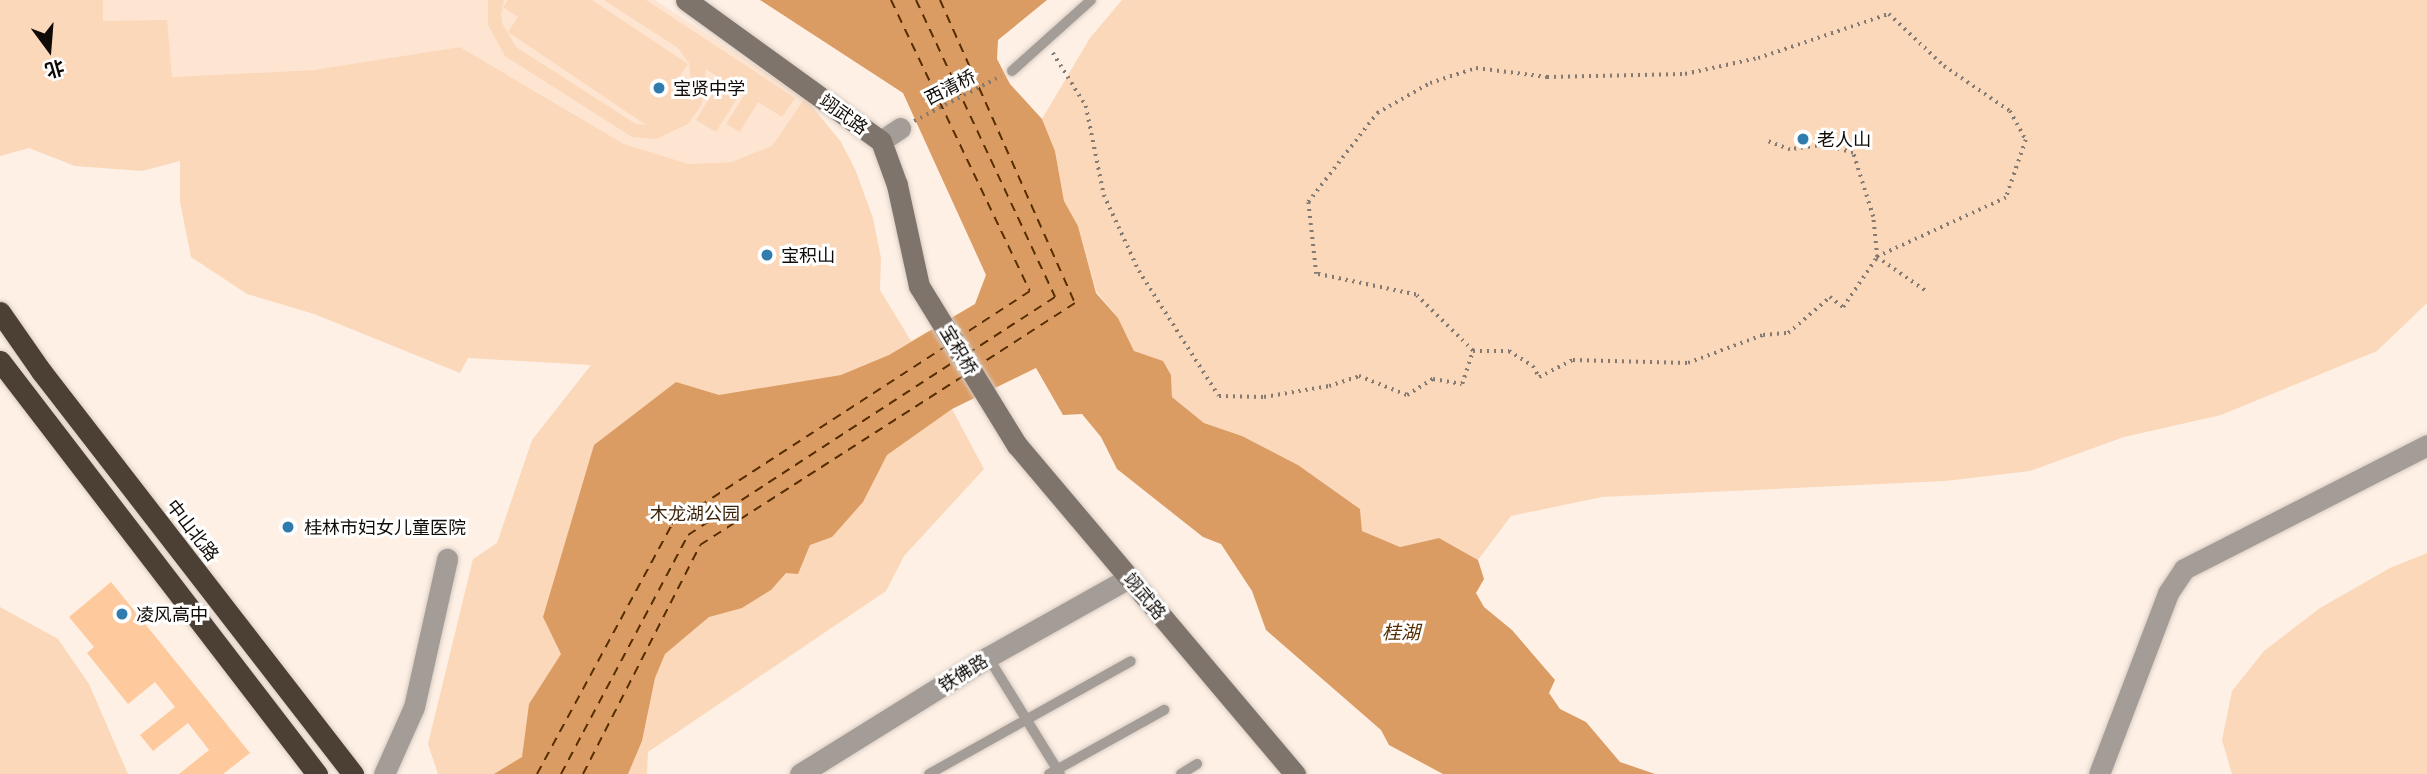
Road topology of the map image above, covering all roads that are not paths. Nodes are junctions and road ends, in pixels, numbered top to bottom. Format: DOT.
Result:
graph roads {
  1 [pos="686,0"];
  2 [pos="1091,0"];
  3 [pos="1012,71"];
  4 [pos="900,128"];
  5 [pos="881,141"];
  6 [pos="919,286"];
  7 [pos="0,312"];
  8 [pos="0,361"];
  9 [pos="998,415"];
  10 [pos="2427,445"];
  11 [pos="447,559"];
  12 [pos="1129,578"];
  13 [pos="988,657"];
  14 [pos="1131,661"];
  15 [pos="1164,710"];
  16 [pos="1027,719"];
  17 [pos="1197,764"];
  18 [pos="1056,773"];
  19 [pos="317,774"];
  20 [pos="353,774"];
  21 [pos="384,774"];
  22 [pos="800,774"];
  23 [pos="929,774"];
  24 [pos="1181,774"];
  25 [pos="1296,774"];
  26 [pos="2099,774"];
  1 -- 5 [label="main road, 翊武路"];
  2 -- 3 [label="lane"];
  4 -- 5 [label="street"];
  5 -- 6 [label="main road, 翊武路"];
  6 -- 9 [label="main road, 宝积桥"];
  7 -- 20 [label="highway, 中山北路"];
  8 -- 19 [label="highway"];
  9 -- 12 [label="main road, 翊武路"];
  10 -- 26 [label="street"];
  11 -- 21 [label="street"];
  12 -- 13 [label="street, 铁佛路"];
  12 -- 25 [label="main road, 翊武路"];
  13 -- 16 [label="lane"];
  13 -- 22 [label="street, 铁佛路"];
  14 -- 16 [label="lane"];
  15 -- 18 [label="lane"];
  16 -- 18 [label="lane"];
  16 -- 23 [label="lane"];
  17 -- 24 [label="lane"];
}
